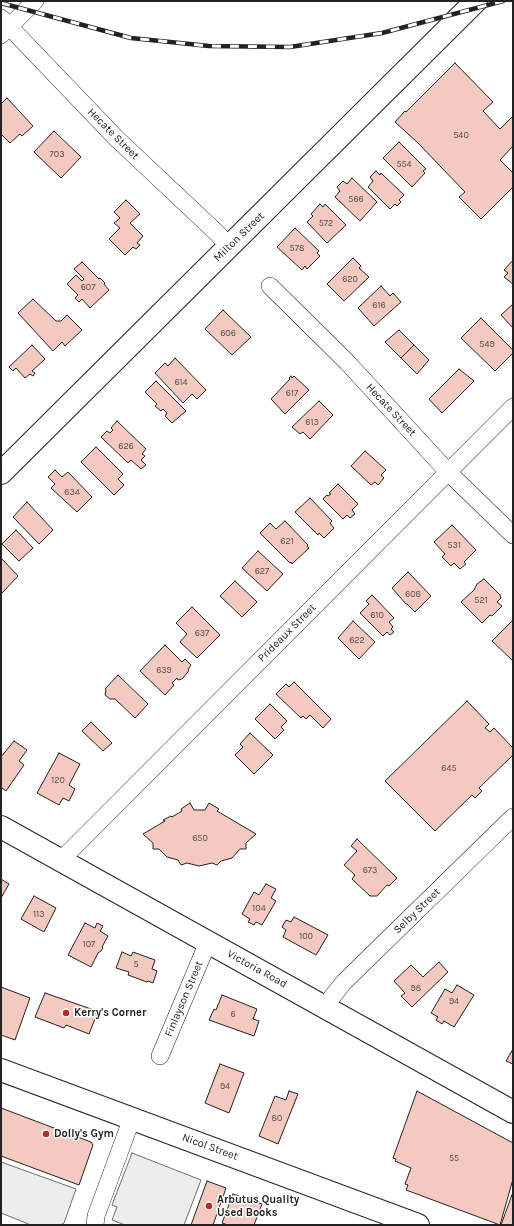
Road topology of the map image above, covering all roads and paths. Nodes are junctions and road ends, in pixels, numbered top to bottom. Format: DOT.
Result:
graph roads {
  1 [pos="35,1"];
  2 [pos="476,1"];
  3 [pos="4,27"];
  4 [pos="229,247"];
  5 [pos="270,286"];
  6 [pos="513,407"];
  7 [pos="448,472"];
  8 [pos="1,473"];
  9 [pos="513,534"];
  10 [pos="513,818"];
  11 [pos="1,827"];
  12 [pos="61,860"];
  13 [pos="208,942"];
  14 [pos="324,1007"];
  15 [pos="160,1056"];
  16 [pos="1,1070"];
  17 [pos="513,1112"];
  18 [pos="132,1118"];
  19 [pos="94,1225"];
  20 [pos="418,1225"];
  1 -- 3 [label="street"];
  2 -- 4 [label="main road, Milton Street"];
  3 -- 4 [label="street, Hecate Street"];
  4 -- 8 [label="main road, Milton Street"];
  5 -- 7 [label="street, Hecate Street"];
  6 -- 7 [label="street, Prideaux Street"];
  7 -- 9 [label="street, Hecate Street"];
  7 -- 12 [label="street, Prideaux Street"];
  10 -- 14 [label="street, Selby Street"];
  11 -- 12 [label="main road, Victoria Road"];
  12 -- 13 [label="main road, Victoria Road"];
  13 -- 14 [label="main road, Victoria Road"];
  13 -- 15 [label="street, Finlayson Street"];
  14 -- 17 [label="main road, Victoria Road"];
  16 -- 18 [label="main road, Nicol Street"];
  18 -- 19 [label="street"];
  18 -- 20 [label="main road, Nicol Street"];
}
